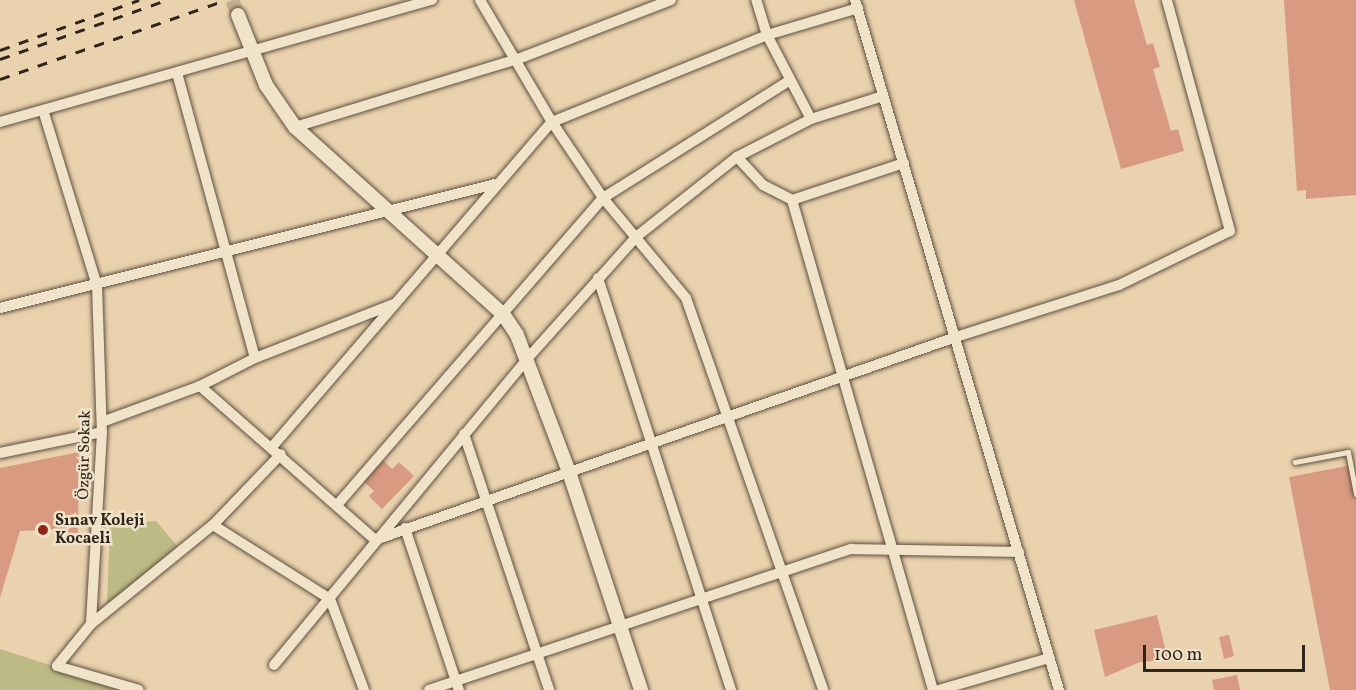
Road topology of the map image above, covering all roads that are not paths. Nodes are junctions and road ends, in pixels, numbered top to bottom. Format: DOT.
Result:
graph roads {
  1 [pos="432,0"];
  2 [pos="480,0"];
  3 [pos="671,0"];
  4 [pos="756,0"];
  5 [pos="1167,0"];
  6 [pos="856,4"];
  7 [pos="238,15"];
  8 [pos="767,35"];
  9 [pos="250,51"];
  10 [pos="518,59"];
  11 [pos="177,73"];
  12 [pos="789,81"];
  13 [pos="883,96"];
  14 [pos="43,110"];
  15 [pos="811,119"];
  16 [pos="0,122"];
  17 [pos="552,122"];
  18 [pos="295,127"];
  19 [pos="737,157"];
  20 [pos="904,163"];
  21 [pos="495,184"];
  22 [pos="603,198"];
  23 [pos="792,200"];
  24 [pos="390,210"];
  25 [pos="636,237"];
  26 [pos="228,253"];
  27 [pos="438,254"];
  28 [pos="598,278"];
  29 [pos="97,285"];
  30 [pos="397,302"];
  31 [pos="0,308"];
  32 [pos="503,314"];
  33 [pos="956,337"];
  34 [pos="255,358"];
  35 [pos="527,359"];
  36 [pos="843,378"];
  37 [pos="200,386"];
  38 [pos="730,417"];
  39 [pos="102,427"];
  40 [pos="464,434"];
  41 [pos="649,442"];
  42 [pos="272,447"];
  43 [pos="0,453"];
  44 [pos="281,454"];
  45 [pos="1295,462"];
  46 [pos="568,472"];
  47 [pos="1356,494"];
  48 [pos="484,499"];
  49 [pos="337,505"];
  50 [pos="213,525"];
  51 [pos="405,528"];
  52 [pos="375,540"];
  53 [pos="894,549"];
  54 [pos="1019,552"];
  55 [pos="784,571"];
  56 [pos="330,599"];
  57 [pos="703,600"];
  58 [pos="91,624"];
  59 [pos="620,627"];
  60 [pos="537,653"];
  61 [pos="1049,658"];
  62 [pos="274,666"];
  63 [pos="458,686"];
  64 [pos="139,690"];
  65 [pos="364,690"];
  66 [pos="429,690"];
  67 [pos="549,690"];
  68 [pos="641,690"];
  69 [pos="732,690"];
  70 [pos="823,690"];
  71 [pos="933,690"];
  72 [pos="939,690"];
  73 [pos="1059,690"];
  1 -- 9 [label="street"];
  2 -- 10 [label="street"];
  3 -- 10 [label="street"];
  4 -- 8 [label="street"];
  5 -- 33 [label="street"];
  6 -- 8 [label="street"];
  6 -- 13 [label="street"];
  7 -- 9 [label="street"];
  8 -- 12 [label="street"];
  8 -- 17 [label="street"];
  9 -- 11 [label="street"];
  9 -- 18 [label="street"];
  10 -- 17 [label="street"];
  10 -- 18 [label="street"];
  11 -- 14 [label="street"];
  11 -- 26 [label="street"];
  12 -- 15 [label="street"];
  12 -- 22 [label="street"];
  13 -- 15 [label="street"];
  13 -- 20 [label="street"];
  14 -- 16 [label="street"];
  14 -- 29 [label="street, Özgür Sokak"];
  15 -- 19 [label="street"];
  17 -- 21 [label="street"];
  17 -- 22 [label="street"];
  18 -- 24 [label="street"];
  19 -- 23 [label="street"];
  19 -- 25 [label="street"];
  20 -- 23 [label="street"];
  20 -- 33 [label="street"];
  21 -- 24 [label="street"];
  21 -- 27 [label="street"];
  22 -- 25 [label="street"];
  22 -- 32 [label="street"];
  23 -- 36 [label="street"];
  24 -- 26 [label="street"];
  24 -- 27 [label="street"];
  25 -- 28 [label="street"];
  25 -- 38 [label="street"];
  26 -- 29 [label="street"];
  26 -- 34 [label="street"];
  27 -- 30 [label="street"];
  27 -- 32 [label="street"];
  28 -- 35 [label="street"];
  28 -- 41 [label="street"];
  29 -- 31 [label="street"];
  29 -- 39 [label="street, Özgür Sokak"];
  30 -- 34 [label="street"];
  30 -- 42 [label="street"];
  32 -- 35 [label="street"];
  32 -- 49 [label="street"];
  33 -- 36 [label="street"];
  33 -- 54 [label="street"];
  34 -- 37 [label="street"];
  35 -- 40 [label="street"];
  35 -- 46 [label="street"];
  36 -- 38 [label="street"];
  36 -- 53 [label="street"];
  37 -- 39 [label="street"];
  37 -- 42 [label="street"];
  38 -- 41 [label="street"];
  38 -- 55 [label="street"];
  39 -- 43 [label="street"];
  39 -- 58 [label="street, Özgür Sokak"];
  40 -- 48 [label="street"];
  40 -- 52 [label="street"];
  41 -- 46 [label="street"];
  41 -- 57 [label="street"];
  42 -- 44 [label="street"];
  44 -- 49 [label="street"];
  44 -- 50 [label="street"];
  45 -- 47 [label="lane"];
  46 -- 48 [label="street"];
  46 -- 59 [label="street"];
  48 -- 51 [label="street"];
  48 -- 60 [label="street"];
  49 -- 52 [label="street"];
  50 -- 56 [label="street"];
  50 -- 58 [label="street"];
  51 -- 52 [label="street"];
  51 -- 63 [label="street"];
  52 -- 56 [label="street"];
  53 -- 54 [label="street"];
  53 -- 55 [label="street"];
  53 -- 71 [label="street"];
  54 -- 61 [label="street"];
  55 -- 57 [label="street"];
  55 -- 70 [label="street"];
  56 -- 62 [label="street"];
  56 -- 65 [label="street"];
  57 -- 59 [label="street"];
  57 -- 69 [label="street"];
  58 -- 64 [label="street"];
  59 -- 60 [label="street"];
  59 -- 68 [label="street"];
  60 -- 63 [label="street"];
  60 -- 67 [label="street"];
  61 -- 72 [label="street"];
  61 -- 73 [label="street"];
  63 -- 66 [label="street"];
}
